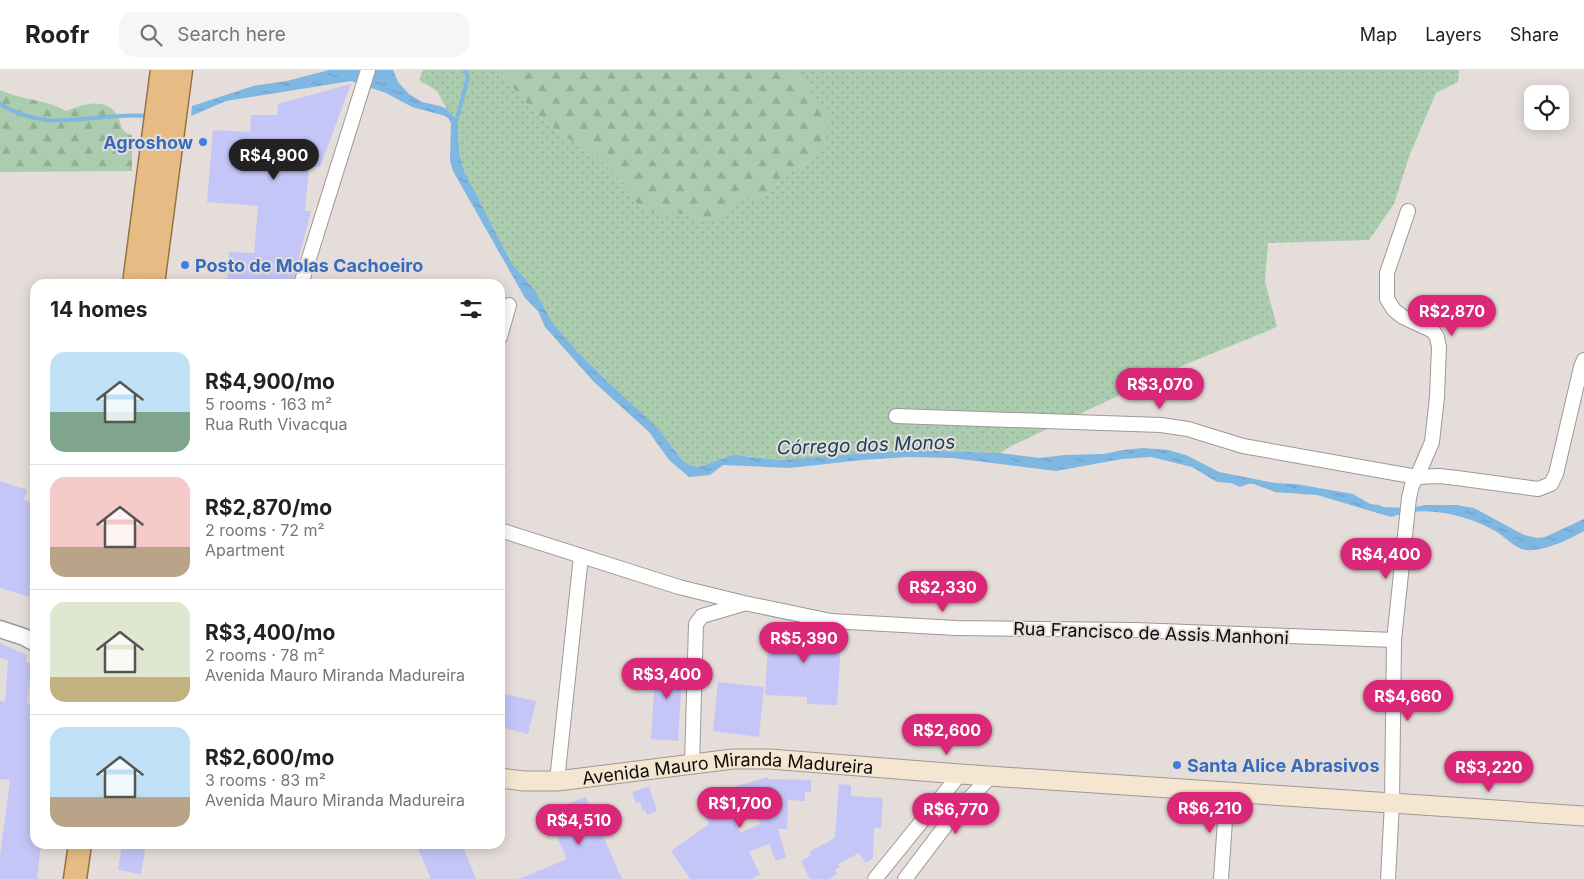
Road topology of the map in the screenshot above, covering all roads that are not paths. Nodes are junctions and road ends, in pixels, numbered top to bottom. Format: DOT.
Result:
graph roads {
  1 [pos="162,70"];
  2 [pos="182,70"];
  3 [pos="368,70"];
  4 [pos="168,97"];
  5 [pos="163,138"];
  6 [pos="1408,211"];
  7 [pos="135,279"];
  8 [pos="153,279"];
  9 [pos="303,279"];
  10 [pos="510,305"];
  11 [pos="505,321"];
  12 [pos="1584,360"];
  13 [pos="896,416"];
  14 [pos="1417,477"];
  15 [pos="505,532"];
  16 [pos="581,556"];
  17 [pos="744,603"];
  18 [pos="6,630"];
  19 [pos="30,632"];
  20 [pos="1394,640"];
  21 [pos="30,641"];
  22 [pos="692,764"];
  23 [pos="960,774"];
  24 [pos="991,776"];
  25 [pos="505,779"];
  26 [pos="557,780"];
  27 [pos="1227,792"];
  28 [pos="1392,803"];
  29 [pos="1584,816"];
  30 [pos="79,849"];
  31 [pos="75,879"];
  32 [pos="875,879"];
  33 [pos="905,879"];
  34 [pos="1221,879"];
  35 [pos="1388,879"];
  1 -- 4 [label="highway"];
  2 -- 4 [label="highway"];
  3 -- 9 [label="street"];
  4 -- 5 [label="highway"];
  5 -- 7 [label="highway"];
  5 -- 8 [label="highway"];
  6 -- 14 [label="street"];
  10 -- 11 [label="street"];
  12 -- 14 [label="street"];
  13 -- 14 [label="street"];
  14 -- 20 [label="street"];
  15 -- 16 [label="street, Rua Francisco de Assis Manhoni"];
  16 -- 17 [label="street, Rua Francisco de Assis Manhoni"];
  16 -- 26 [label="street"];
  17 -- 20 [label="street, Rua Francisco de Assis Manhoni"];
  17 -- 22 [label="street"];
  18 -- 19 [label="street"];
  18 -- 21 [label="street"];
  20 -- 28 [label="street"];
  22 -- 23 [label="main road, Avenida Mauro Miranda Madureira"];
  22 -- 26 [label="main road, Avenida Mauro Miranda Madureira"];
  23 -- 24 [label="main road, Avenida Mauro Miranda Madureira"];
  23 -- 32 [label="street"];
  24 -- 27 [label="main road, Avenida Mauro Miranda Madureira"];
  24 -- 33 [label="street"];
  25 -- 26 [label="main road, Avenida Mauro Miranda Madureira"];
  27 -- 28 [label="main road, Avenida Mauro Miranda Madureira"];
  27 -- 34 [label="street"];
  28 -- 29 [label="main road, Avenida Mauro Miranda Madureira"];
  28 -- 35 [label="street"];
  30 -- 31 [label="highway"];
}
